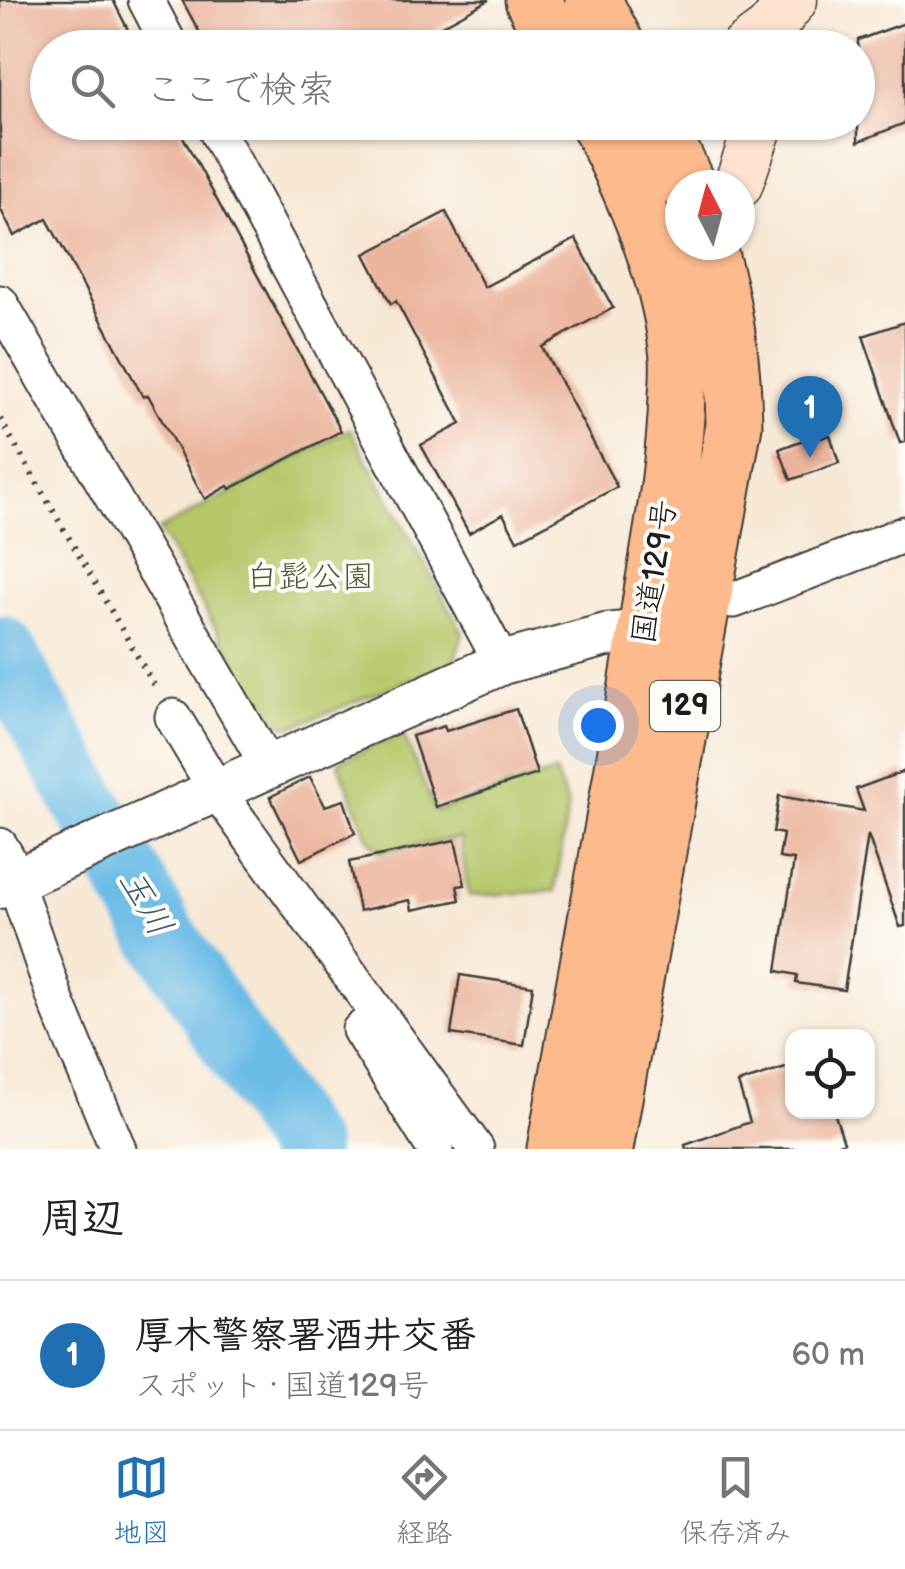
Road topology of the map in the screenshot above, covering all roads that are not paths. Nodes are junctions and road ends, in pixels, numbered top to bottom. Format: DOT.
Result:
graph roads {
  1 [pos="146,0"];
  2 [pos="534,0"];
  3 [pos="794,0"];
  4 [pos="162,30"];
  5 [pos="549,30"];
  6 [pos="769,30"];
  7 [pos="786,30"];
  8 [pos="222,140"];
  9 [pos="607,140"];
  10 [pos="666,140"];
  11 [pos="754,140"];
  12 [pos="680,170"];
  13 [pos="743,170"];
  14 [pos="710,260"];
  15 [pos="715,260"];
  16 [pos="0,303"];
  17 [pos="678,359"];
  18 [pos="905,534"];
  19 [pos="704,597"];
  20 [pos="646,632"];
  21 [pos="502,663"];
  22 [pos="172,718"];
  23 [pos="269,767"];
  24 [pos="208,795"];
  25 [pos="13,871"];
  26 [pos="380,1016"];
  27 [pos="118,1149"];
  28 [pos="435,1149"];
  29 [pos="476,1149"];
  30 [pos="555,1149"];
  31 [pos="604,1149"];
  1 -- 4 [label="street"];
  2 -- 5 [label="highway"];
  3 -- 6 [label="main road"];
  3 -- 7 [label="main road"];
  8 -- 21 [label="street"];
  9 -- 17 [label="highway, 国道129号 / 129"];
  10 -- 12 [label="highway"];
  11 -- 13 [label="main road"];
  14 -- 17 [label="main road"];
  15 -- 19 [label="highway, 国道129号 / 129"];
  16 -- 23 [label="street"];
  17 -- 20 [label="highway, 国道129号 / 129"];
  18 -- 19 [label="street"];
  19 -- 31 [label="highway, 国道129号 / 129"];
  20 -- 21 [label="street"];
  20 -- 30 [label="highway, 国道129号 / 129"];
  21 -- 23 [label="street"];
  22 -- 24 [label="street"];
  23 -- 24 [label="street"];
  24 -- 25 [label="street"];
  24 -- 26 [label="street"];
  25 -- 27 [label="street"];
  26 -- 28 [label="street"];
  26 -- 29 [label="street"];
}
